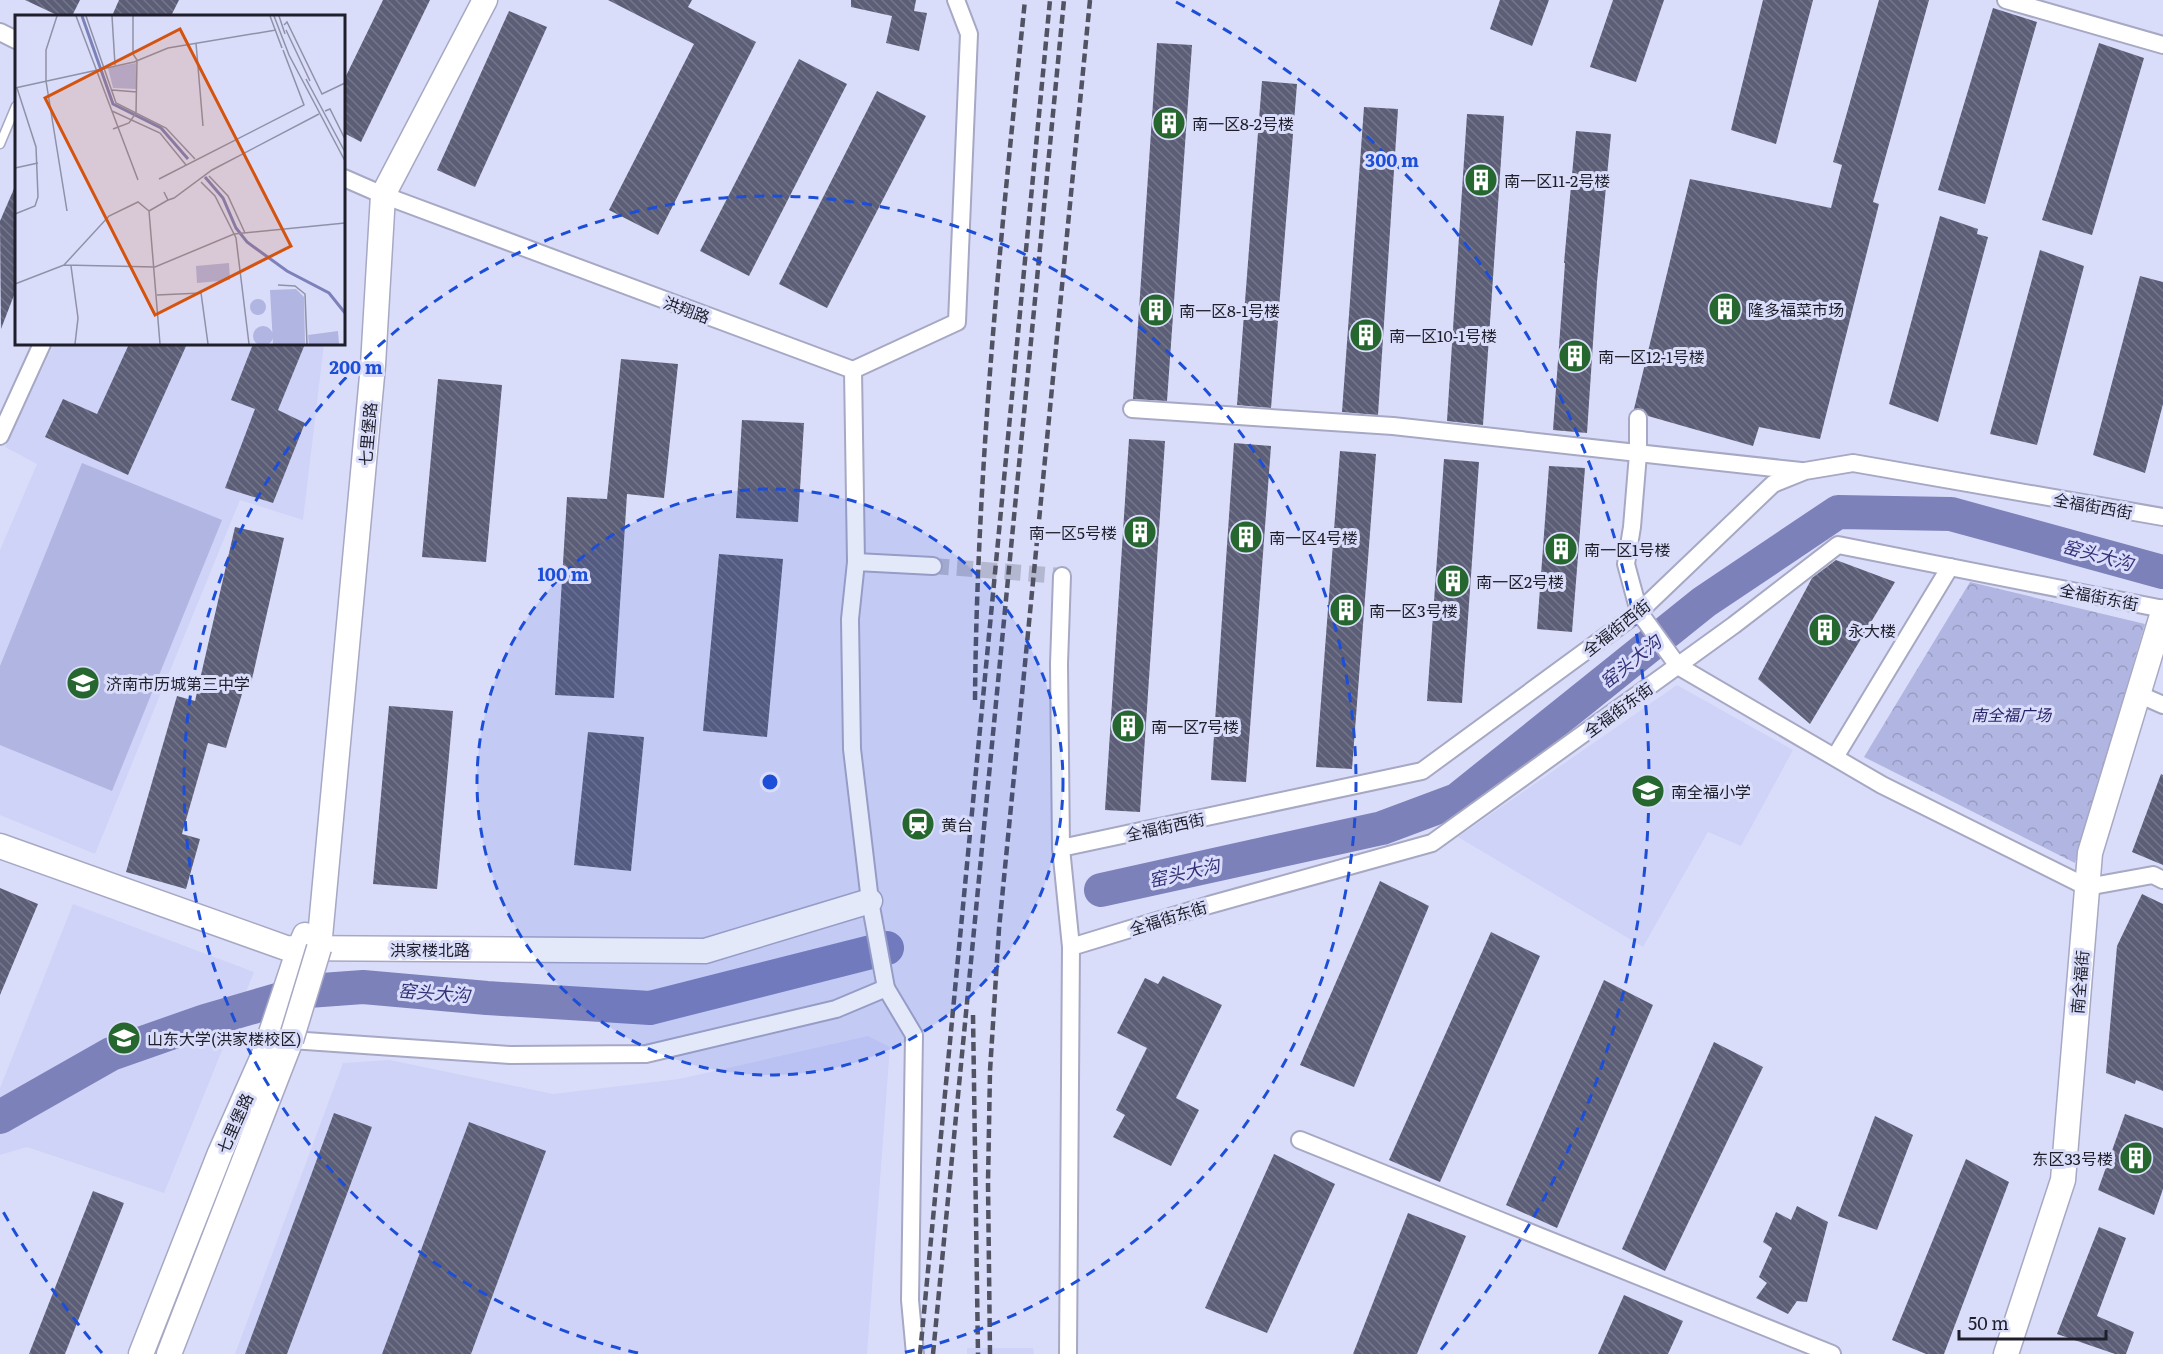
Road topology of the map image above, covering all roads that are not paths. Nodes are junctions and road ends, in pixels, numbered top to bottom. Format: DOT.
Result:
graph roads {
  1 [pos="485,0"];
  2 [pos="956,0"];
  3 [pos="2006,0"];
  4 [pos="0,33"];
  5 [pos="15,40"];
  6 [pos="2163,45"];
  7 [pos="15,108"];
  8 [pos="0,144"];
  9 [pos="345,178"];
  10 [pos="383,195"];
  11 [pos="42,345"];
  12 [pos="853,370"];
  13 [pos="1132,410"];
  14 [pos="1638,417"];
  15 [pos="0,436"];
  16 [pos="1638,454"];
  17 [pos="1805,471"];
  18 [pos="2163,517"];
  19 [pos="856,562"];
  20 [pos="933,566"];
  21 [pos="1950,567"];
  22 [pos="1062,576"];
  23 [pos="2163,610"];
  24 [pos="1639,612"];
  25 [pos="1678,666"];
  26 [pos="2138,694"];
  27 [pos="2163,705"];
  28 [pos="1834,757"];
  29 [pos="0,846"];
  30 [pos="1061,848"];
  31 [pos="2163,880"];
  32 [pos="2087,887"];
  33 [pos="870,901"];
  34 [pos="1071,947"];
  35 [pos="309,948"];
  36 [pos="886,988"];
  37 [pos="281,1037"];
  38 [pos="1300,1140"];
  39 [pos="141,1354"];
  40 [pos="169,1354"];
  41 [pos="915,1354"];
  42 [pos="1068,1354"];
  43 [pos="1832,1354"];
  44 [pos="2006,1354"];
  1 -- 10 [label="main road, 七里堡路"];
  2 -- 12 [label="street"];
  3 -- 6 [label="street"];
  4 -- 5 [label="street"];
  7 -- 8 [label="lane"];
  9 -- 10 [label="street, 洪翔路"];
  10 -- 12 [label="street, 洪翔路"];
  10 -- 35 [label="main road, 七里堡路"];
  11 -- 15 [label="street"];
  12 -- 19 [label="street"];
  13 -- 16 [label="street"];
  14 -- 16 [label="street"];
  16 -- 17 [label="street"];
  16 -- 24 [label="street"];
  17 -- 18 [label="street, 全福街西街"];
  17 -- 24 [label="street, 全福街西街"];
  19 -- 20 [label="street"];
  19 -- 33 [label="street"];
  21 -- 23 [label="street, 全福街东街"];
  21 -- 25 [label="street, 全福街东街"];
  21 -- 28 [label="street"];
  22 -- 30 [label="street"];
  23 -- 26 [label="main road, 南全福街"];
  24 -- 25 [label="street"];
  24 -- 30 [label="street, 全福街西街"];
  25 -- 28 [label="street"];
  25 -- 34 [label="street, 全福街东街"];
  26 -- 27 [label="street"];
  26 -- 32 [label="main road, 南全福街"];
  28 -- 32 [label="street"];
  29 -- 35 [label="main road, 洪家楼北路"];
  30 -- 34 [label="street"];
  31 -- 32 [label="street"];
  32 -- 44 [label="main road, 南全福街"];
  33 -- 35 [label="main road, 洪家楼北路"];
  33 -- 36 [label="street"];
  34 -- 42 [label="street"];
  35 -- 37 [label="main road, 七里堡路, bridge"];
  36 -- 37 [label="street"];
  36 -- 41 [label="street"];
  37 -- 39 [label="main road, 七里堡路"];
  37 -- 40 [label="main road, 七里堡路"];
  38 -- 43 [label="street"];
}
